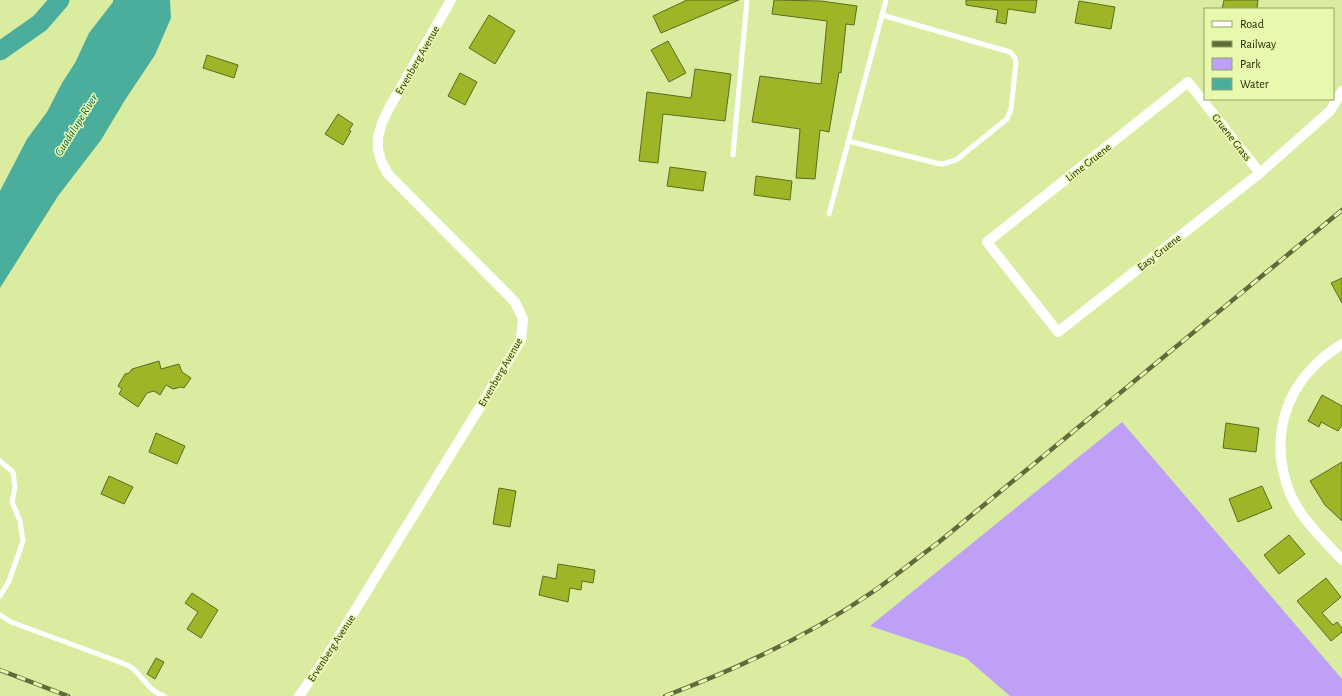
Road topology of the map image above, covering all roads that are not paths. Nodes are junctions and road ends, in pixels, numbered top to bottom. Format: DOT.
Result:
graph roads {
  1 [pos="451,0"];
  2 [pos="747,0"];
  3 [pos="886,0"];
  4 [pos="882,15"];
  5 [pos="1188,82"];
  6 [pos="1342,91"];
  7 [pos="848,142"];
  8 [pos="733,155"];
  9 [pos="1260,173"];
  10 [pos="829,214"];
  11 [pos="987,242"];
  12 [pos="1342,344"];
  13 [pos="0,461"];
  14 [pos="1342,560"];
  15 [pos="0,596"];
  16 [pos="0,615"];
  17 [pos="164,696"];
  18 [pos="299,696"];
  1 -- 18 [label="street, Ervenberg Avenue"];
  2 -- 8 [label="lane"];
  3 -- 4 [label="lane"];
  4 -- 7 [label="lane"];
  4 -- 7 [label="lane"];
  5 -- 9 [label="street, Gruene Grass"];
  5 -- 11 [label="street, Lime Gruene"];
  6 -- 9 [label="street, Easy Gruene"];
  7 -- 10 [label="lane"];
  9 -- 11 [label="street, Easy Gruene"];
  12 -- 14 [label="street"];
  13 -- 15 [label="lane"];
  16 -- 17 [label="lane"];
}
